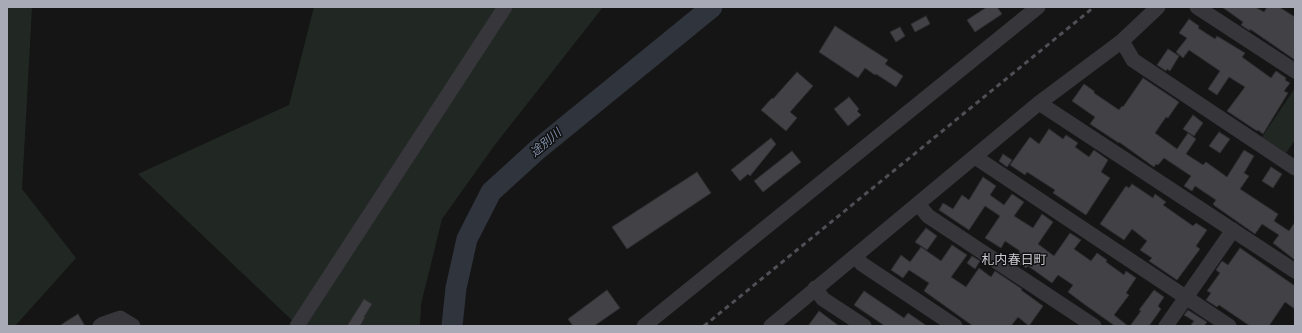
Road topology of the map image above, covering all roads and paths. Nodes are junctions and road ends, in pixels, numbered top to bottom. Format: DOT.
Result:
graph roads {
  1 [pos="505,7"];
  2 [pos="1038,7"];
  3 [pos="1158,7"];
  4 [pos="1197,7"];
  5 [pos="1122,42"];
  6 [pos="1295,72"];
  7 [pos="1039,103"];
  8 [pos="975,157"];
  9 [pos="1295,168"];
  10 [pos="918,204"];
  11 [pos="1233,230"];
  12 [pos="855,256"];
  13 [pos="1295,271"];
  14 [pos="815,288"];
  15 [pos="1186,297"];
  16 [pos="100,326"];
  17 [pos="133,326"];
  18 [pos="297,326"];
  19 [pos="644,326"];
  20 [pos="771,326"];
  21 [pos="864,326"];
  22 [pos="955,326"];
  23 [pos="1094,326"];
  24 [pos="1166,326"];
  25 [pos="1229,326"];
  1 -- 18 [label="street"];
  2 -- 19 [label="street"];
  3 -- 5 [label="street"];
  4 -- 6 [label="street"];
  5 -- 7 [label="street"];
  5 -- 9 [label="street"];
  7 -- 8 [label="street"];
  7 -- 11 [label="street"];
  8 -- 10 [label="street"];
  8 -- 15 [label="street"];
  10 -- 12 [label="street"];
  10 -- 23 [label="street"];
  11 -- 13 [label="street"];
  11 -- 15 [label="street"];
  12 -- 14 [label="street"];
  12 -- 22 [label="street"];
  14 -- 20 [label="street"];
  14 -- 21 [label="street"];
  15 -- 24 [label="street"];
  15 -- 25 [label="street"];
  16 -- 17 [label="street"];
}
